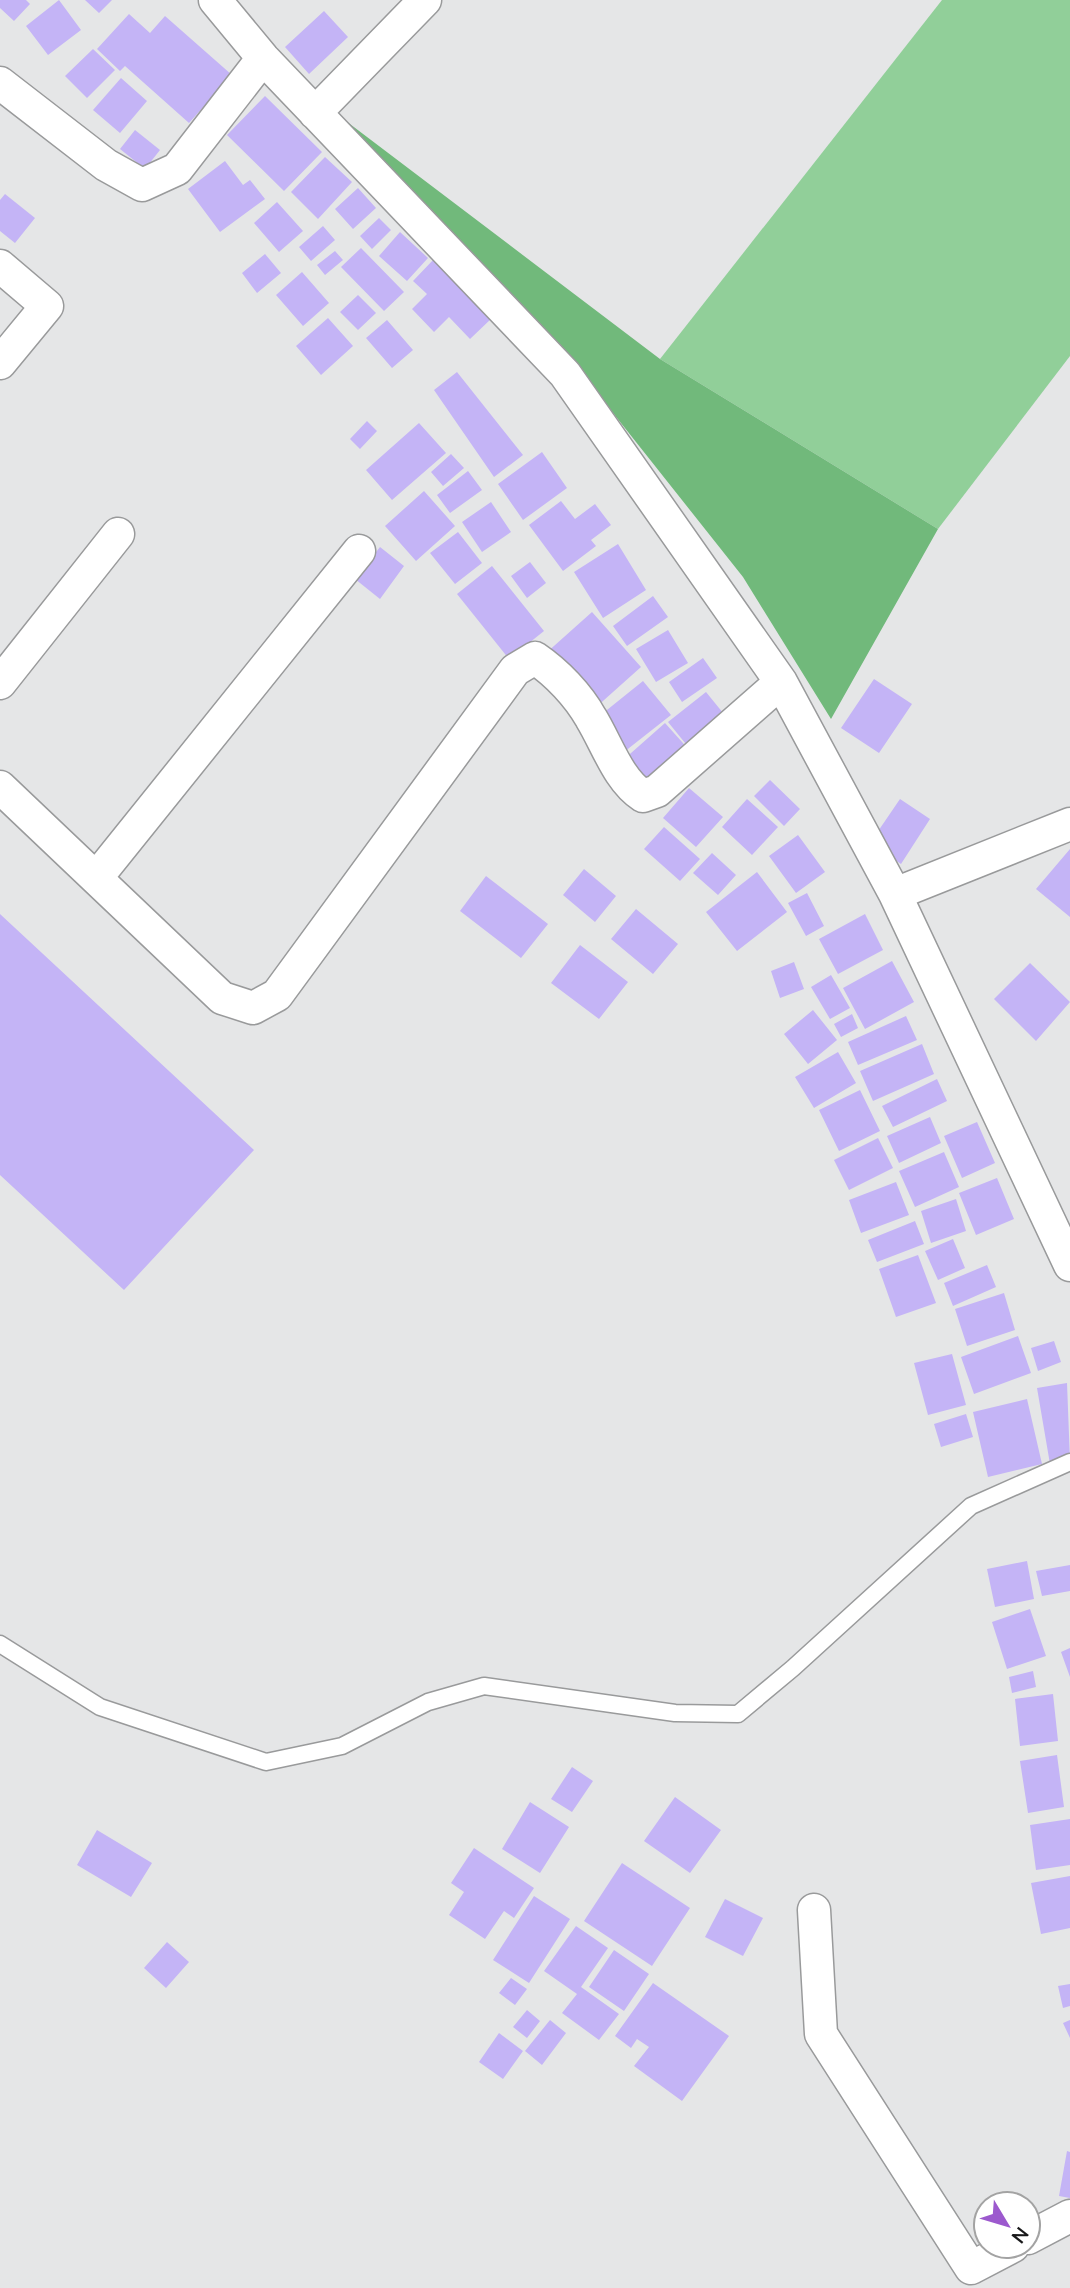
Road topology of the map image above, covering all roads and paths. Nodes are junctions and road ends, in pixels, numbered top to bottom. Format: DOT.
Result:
graph roads {
  1 [pos="215,0"];
  2 [pos="425,0"];
  3 [pos="262,58"];
  4 [pos="0,83"];
  5 [pos="315,113"];
  6 [pos="0,266"];
  7 [pos="0,363"];
  8 [pos="118,534"];
  9 [pos="359,551"];
  10 [pos="0,682"];
  11 [pos="781,682"];
  12 [pos="0,788"];
  13 [pos="1070,824"];
  14 [pos="97,877"];
  15 [pos="895,894"];
  16 [pos="1070,1265"];
  17 [pos="1070,1462"];
  18 [pos="0,1644"];
  19 [pos="814,1910"];
  20 [pos="1070,2216"];
  21 [pos="1042,2231"];
  22 [pos="986,2260"];
  1 -- 3 [label="street"];
  2 -- 5 [label="street"];
  3 -- 4 [label="street"];
  3 -- 5 [label="street"];
  5 -- 11 [label="street"];
  6 -- 7 [label="street"];
  8 -- 10 [label="street"];
  9 -- 14 [label="street"];
  11 -- 14 [label="street"];
  11 -- 15 [label="street"];
  12 -- 14 [label="street"];
  13 -- 15 [label="street"];
  15 -- 16 [label="street"];
  17 -- 18 [label="lane"];
  19 -- 22 [label="street"];
  20 -- 21 [label="street"];
}
